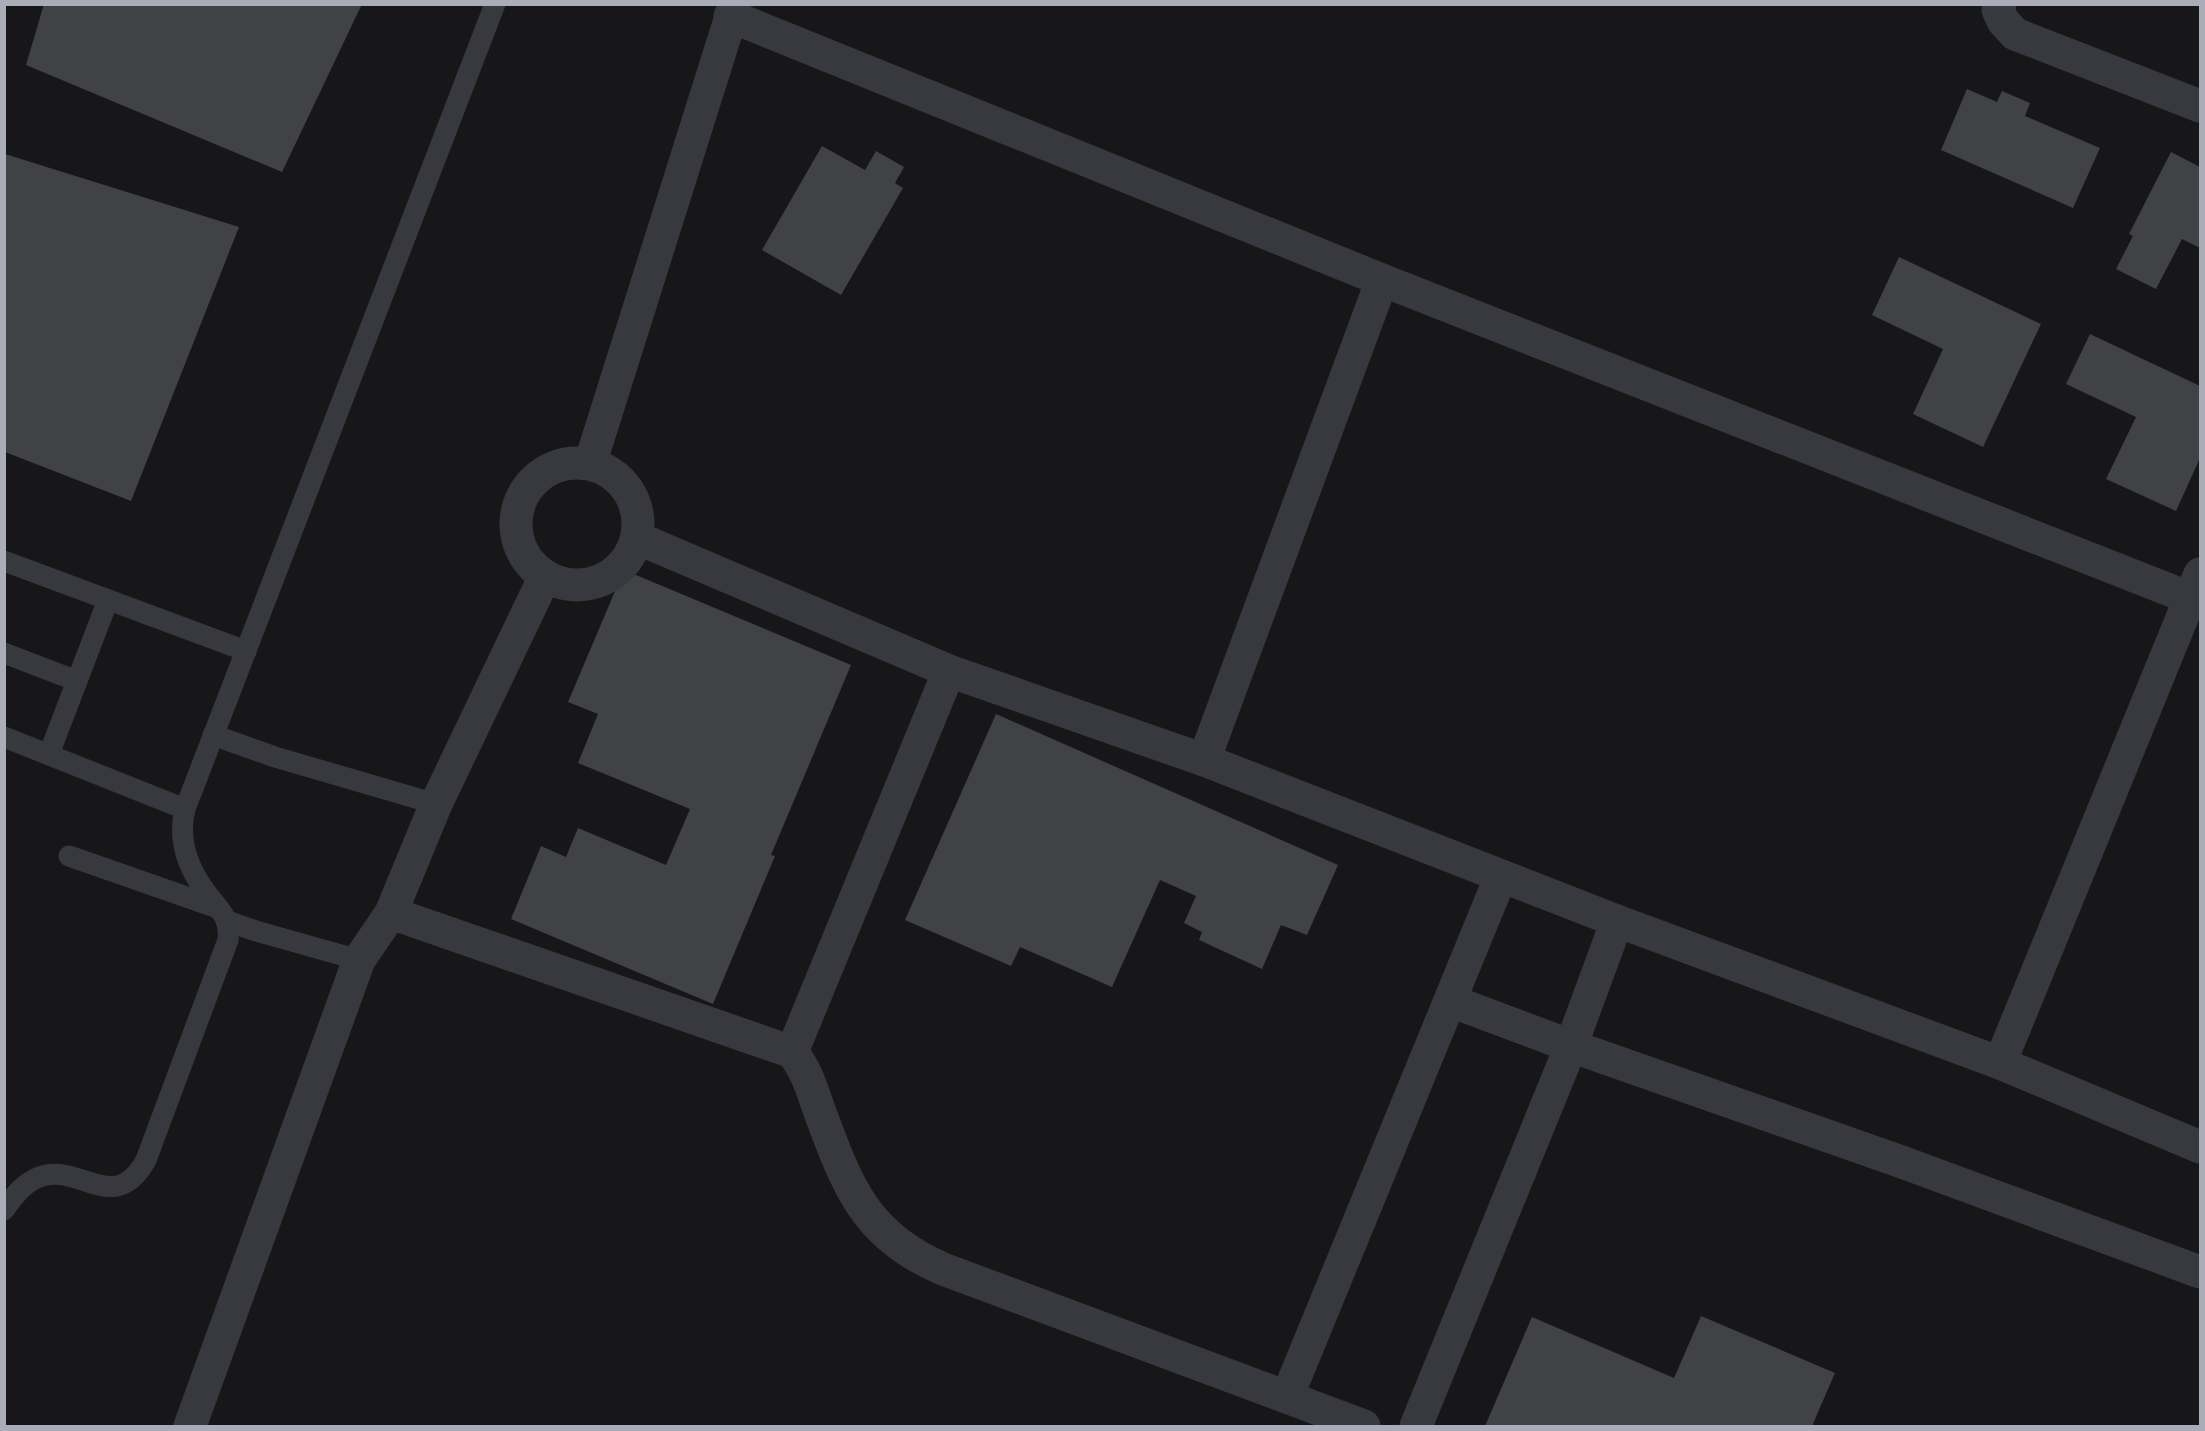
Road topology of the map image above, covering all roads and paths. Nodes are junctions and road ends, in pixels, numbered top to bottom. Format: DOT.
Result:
graph roads {
  1 [pos="495,4"];
  2 [pos="2000,4"];
  3 [pos="732,10"];
  4 [pos="2200,106"];
  5 [pos="1382,280"];
  6 [pos="590,464"];
  7 [pos="637,538"];
  8 [pos="4,561"];
  9 [pos="545,576"];
  10 [pos="2197,592"];
  11 [pos="108,600"];
  12 [pos="246,651"];
  13 [pos="4,653"];
  14 [pos="949,671"];
  15 [pos="77,681"];
  16 [pos="213,735"];
  17 [pos="4,737"];
  18 [pos="49,754"];
  19 [pos="1204,760"];
  20 [pos="436,804"];
  21 [pos="185,809"];
  22 [pos="69,856"];
  23 [pos="1501,876"];
  24 [pos="391,913"];
  25 [pos="223,914"];
  26 [pos="1617,921"];
  27 [pos="360,960"];
  28 [pos="1451,1001"];
  29 [pos="1571,1046"];
  30 [pos="792,1052"];
  31 [pos="2001,1063"];
  32 [pos="2200,1147"];
  33 [pos="4,1210"];
  34 [pos="2200,1272"];
  35 [pos="1287,1398"];
  36 [pos="190,1426"];
  37 [pos="1364,1426"];
  38 [pos="1416,1426"];
  1 -- 12 [label="lane"];
  2 -- 4 [label="street"];
  3 -- 5 [label="street"];
  3 -- 6 [label="street"];
  5 -- 10 [label="street"];
  5 -- 19 [label="street"];
  6 -- 7 [label="street"];
  6 -- 9 [label="street"];
  7 -- 9 [label="street"];
  7 -- 14 [label="street"];
  8 -- 11 [label="lane"];
  9 -- 20 [label="street"];
  10 -- 31 [label="street"];
  11 -- 12 [label="lane"];
  11 -- 15 [label="lane"];
  12 -- 16 [label="lane"];
  13 -- 15 [label="lane"];
  14 -- 19 [label="street"];
  14 -- 30 [label="street"];
  15 -- 18 [label="lane"];
  16 -- 20 [label="lane"];
  16 -- 21 [label="lane"];
  17 -- 18 [label="lane"];
  18 -- 21 [label="lane"];
  19 -- 23 [label="street"];
  20 -- 24 [label="street"];
  21 -- 25 [label="lane"];
  22 -- 25 [label="lane"];
  23 -- 26 [label="street"];
  23 -- 28 [label="street"];
  24 -- 27 [label="street"];
  24 -- 30 [label="street"];
  25 -- 27 [label="lane"];
  25 -- 33 [label="lane"];
  26 -- 29 [label="street"];
  26 -- 31 [label="street"];
  27 -- 36 [label="street"];
  28 -- 29 [label="street"];
  28 -- 35 [label="street"];
  29 -- 34 [label="street"];
  29 -- 38 [label="street"];
  30 -- 35 [label="street"];
  31 -- 32 [label="street"];
  35 -- 37 [label="street"];
}
